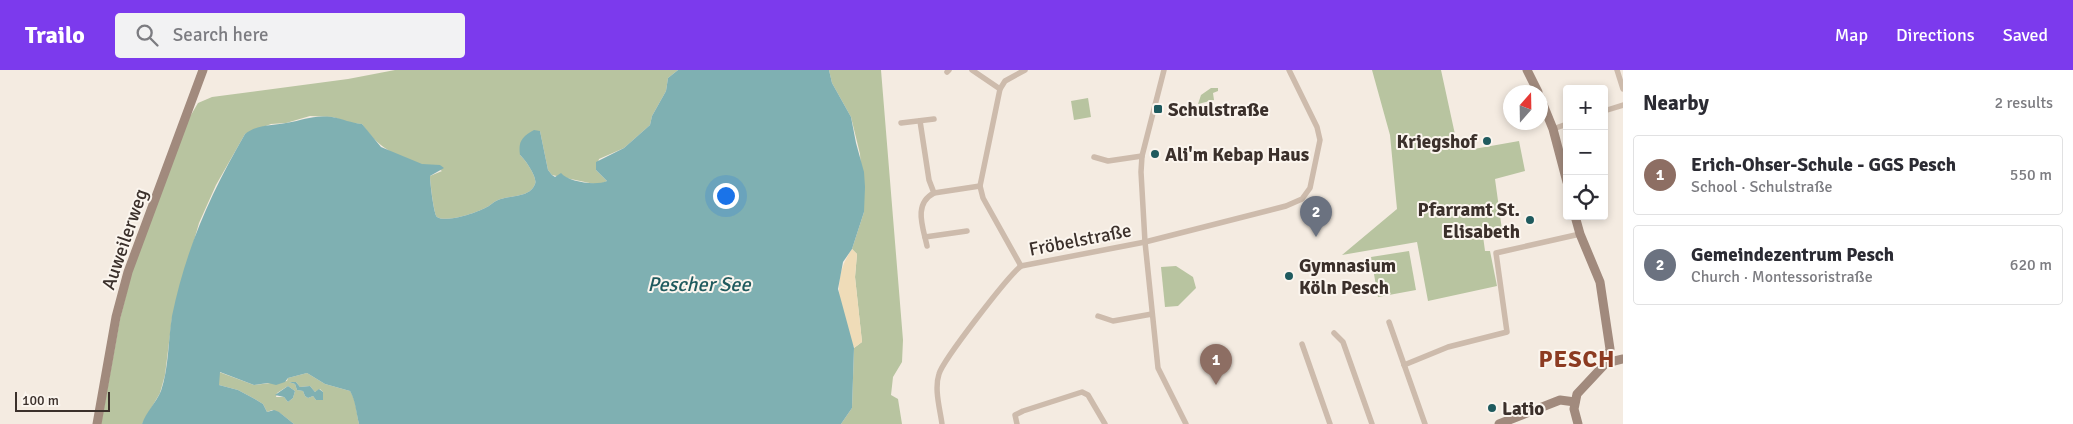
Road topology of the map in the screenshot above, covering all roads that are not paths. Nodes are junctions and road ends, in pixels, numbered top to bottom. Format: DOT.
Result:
graph roads {
  1 [pos="203,70"];
  2 [pos="972,70"];
  3 [pos="1025,70"];
  4 [pos="1164,70"];
  5 [pos="1289,70"];
  6 [pos="1528,70"];
  7 [pos="1617,70"];
  8 [pos="1535,85"];
  9 [pos="1000,89"];
  10 [pos="1623,89"];
  11 [pos="1623,105"];
  12 [pos="1608,110"];
  13 [pos="1548,116"];
  14 [pos="934,119"];
  15 [pos="920,121"];
  16 [pos="901,123"];
  17 [pos="1563,126"];
  18 [pos="1554,129"];
  19 [pos="1094,156"];
  20 [pos="1142,156"];
  21 [pos="1565,175"];
  22 [pos="980,186"];
  23 [pos="934,193"];
  24 [pos="1576,220"];
  25 [pos="967,230"];
  26 [pos="1580,234"];
  27 [pos="925,237"];
  28 [pos="1145,242"];
  29 [pos="927,246"];
  30 [pos="1021,266"];
  31 [pos="1152,314"];
  32 [pos="1098,316"];
  33 [pos="1389,322"];
  34 [pos="1334,333"];
  35 [pos="1302,344"];
  36 [pos="1623,359"];
  37 [pos="1606,363"];
  38 [pos="1404,364"];
  39 [pos="1575,402"];
  40 [pos="97,424"];
  41 [pos="942,424"];
  42 [pos="1017,424"];
  43 [pos="1105,424"];
  44 [pos="1186,424"];
  45 [pos="1330,424"];
  46 [pos="1372,424"];
  47 [pos="1425,424"];
  48 [pos="1499,424"];
  49 [pos="1578,424"];
  1 -- 40 [label="street, Auweilerweg"];
  2 -- 9 [label="street"];
  3 -- 9 [label="street"];
  4 -- 20 [label="street"];
  5 -- 28 [label="street, Fröbelstraße"];
  6 -- 8 [label="street"];
  7 -- 10 [label="street"];
  9 -- 22 [label="street"];
  11 -- 12 [label="street"];
  13 -- 18 [label="street"];
  14 -- 15 [label="street"];
  15 -- 16 [label="street"];
  15 -- 23 [label="street"];
  17 -- 18 [label="street"];
  18 -- 21 [label="street"];
  19 -- 20 [label="street"];
  20 -- 28 [label="street"];
  22 -- 23 [label="street"];
  22 -- 30 [label="street, Fröbelstraße"];
  23 -- 27 [label="street"];
  24 -- 26 [label="street"];
  25 -- 27 [label="street"];
  26 -- 37 [label="street"];
  26 -- 38 [label="street"];
  27 -- 29 [label="street"];
  28 -- 30 [label="street, Fröbelstraße"];
  28 -- 31 [label="street"];
  30 -- 41 [label="street"];
  31 -- 32 [label="street"];
  31 -- 44 [label="street"];
  33 -- 38 [label="street"];
  34 -- 46 [label="street"];
  35 -- 45 [label="street"];
  36 -- 37 [label="street"];
  37 -- 39 [label="street"];
  38 -- 47 [label="street"];
  39 -- 48 [label="street"];
  39 -- 49 [label="street"];
  42 -- 43 [label="street"];
}
